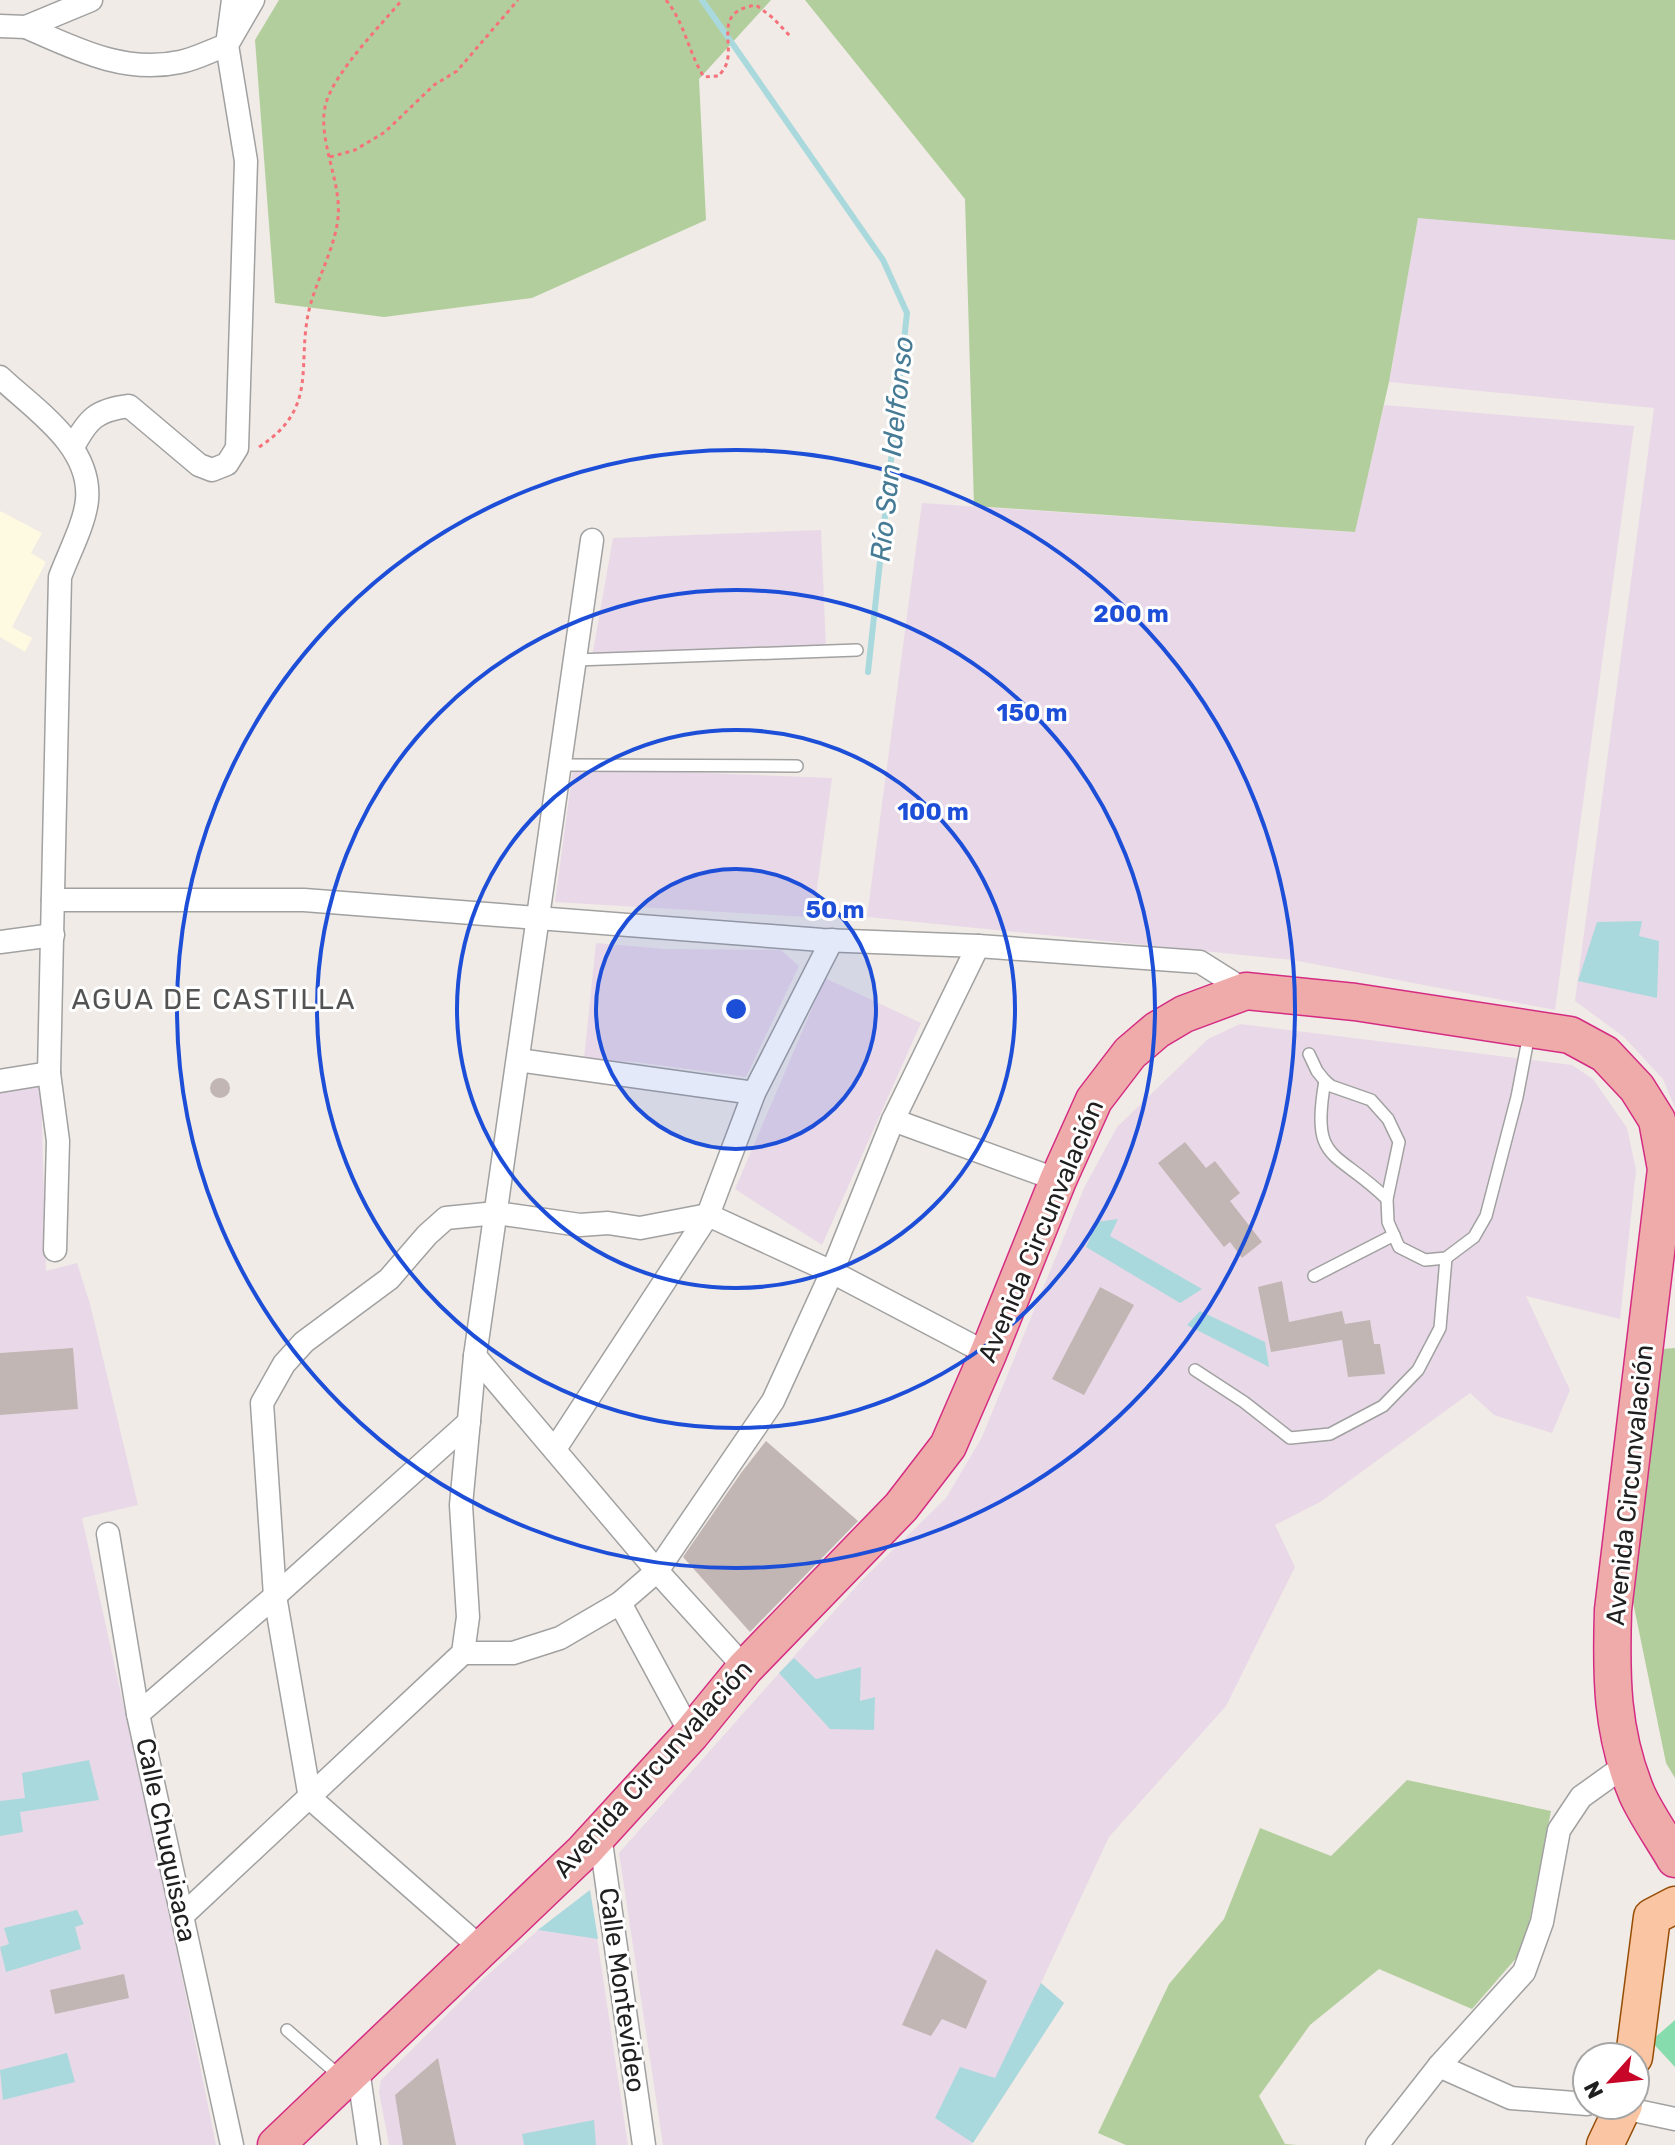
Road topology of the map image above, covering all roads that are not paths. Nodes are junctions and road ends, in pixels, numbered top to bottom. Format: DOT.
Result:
graph roads {
  1 [pos="91,0"];
  2 [pos="233,0"];
  3 [pos="253,0"];
  4 [pos="0,26"];
  5 [pos="26,27"];
  6 [pos="227,45"];
  7 [pos="0,377"];
  8 [pos="73,447"];
  9 [pos="592,540"];
  10 [pos="857,650"];
  11 [pos="576,660"];
  12 [pos="561,765"];
  13 [pos="797,766"];
  14 [pos="53,900"];
  15 [pos="540,917"];
  16 [pos="53,935"];
  17 [pos="832,940"];
  18 [pos="0,942"];
  19 [pos="978,946"];
  20 [pos="1246,991"];
  21 [pos="1530,1029"];
  22 [pos="1309,1054"];
  23 [pos="518,1060"];
  24 [pos="49,1073"];
  25 [pos="0,1081"];
  26 [pos="1325,1081"];
  27 [pos="754,1093"];
  28 [pos="893,1120"];
  29 [pos="1058,1180"];
  30 [pos="1387,1199"];
  31 [pos="496,1213"];
  32 [pos="708,1215"];
  33 [pos="1394,1235"];
  34 [pos="55,1250"];
  35 [pos="1446,1258"];
  36 [pos="832,1272"];
  37 [pos="1314,1276"];
  38 [pos="988,1354"];
  39 [pos="475,1356"];
  40 [pos="1195,1370"];
  41 [pos="469,1422"];
  42 [pos="555,1449"];
  43 [pos="108,1534"];
  44 [pos="657,1571"];
  45 [pos="275,1596"];
  46 [pos="620,1603"];
  47 [pos="463,1653"];
  48 [pos="745,1668"];
  49 [pos="138,1714"];
  50 [pos="691,1734"];
  51 [pos="1627,1764"];
  52 [pos="310,1798"];
  53 [pos="600,1835"];
  54 [pos="1675,1859"];
  55 [pos="1675,1905"];
  56 [pos="183,1915"];
  57 [pos="482,1949"];
  58 [pos="287,2030"];
  59 [pos="1636,2041"];
  60 [pos="1439,2066"];
  61 [pos="352,2075"];
  62 [pos="1571,2103"];
  63 [pos="1651,2114"];
  64 [pos="1675,2119"];
  65 [pos="1611,2121"];
  66 [pos="232,2145"];
  67 [pos="276,2145"];
  68 [pos="369,2145"];
  69 [pos="644,2145"];
  70 [pos="1377,2145"];
  71 [pos="1605,2145"];
  1 -- 5 [label="street"];
  2 -- 6 [label="street"];
  3 -- 6 [label="street"];
  4 -- 5 [label="street"];
  5 -- 6 [label="street"];
  6 -- 8 [label="street"];
  7 -- 8 [label="street"];
  8 -- 14 [label="street"];
  9 -- 11 [label="street"];
  10 -- 11 [label="lane"];
  11 -- 12 [label="street"];
  12 -- 13 [label="lane"];
  12 -- 15 [label="street"];
  14 -- 15 [label="street"];
  14 -- 16 [label="street"];
  15 -- 17 [label="street"];
  15 -- 23 [label="street"];
  16 -- 18 [label="street"];
  16 -- 24 [label="street"];
  17 -- 19 [label="street"];
  17 -- 27 [label="street"];
  19 -- 20 [label="street"];
  19 -- 28 [label="street"];
  20 -- 21 [label="highway, Avenida Circunvalación"];
  20 -- 29 [label="highway, Avenida Circunvalación"];
  21 -- 35 [label="lane"];
  21 -- 51 [label="highway, Avenida Circunvalación"];
  22 -- 26 [label="lane"];
  23 -- 27 [label="street"];
  23 -- 31 [label="street"];
  24 -- 25 [label="street"];
  24 -- 34 [label="street"];
  26 -- 30 [label="lane"];
  26 -- 30 [label="lane"];
  27 -- 32 [label="street"];
  28 -- 29 [label="street"];
  28 -- 36 [label="street"];
  29 -- 38 [label="highway, Avenida Circunvalación"];
  30 -- 33 [label="lane"];
  31 -- 32 [label="street"];
  31 -- 39 [label="street"];
  31 -- 45 [label="street"];
  32 -- 36 [label="street"];
  32 -- 42 [label="street"];
  33 -- 35 [label="lane"];
  33 -- 37 [label="lane"];
  35 -- 40 [label="lane"];
  36 -- 38 [label="street"];
  36 -- 44 [label="street"];
  38 -- 48 [label="highway, Avenida Circunvalación"];
  39 -- 41 [label="street"];
  39 -- 42 [label="street"];
  41 -- 45 [label="street"];
  41 -- 47 [label="street"];
  42 -- 44 [label="street"];
  43 -- 49 [label="street, Calle Chuquisaca"];
  44 -- 46 [label="street"];
  44 -- 48 [label="street"];
  45 -- 49 [label="street"];
  45 -- 52 [label="street"];
  46 -- 47 [label="street"];
  46 -- 50 [label="street"];
  47 -- 52 [label="street"];
  48 -- 50 [label="highway, Avenida Circunvalación"];
  49 -- 56 [label="street, Calle Chuquisaca"];
  50 -- 53 [label="highway, Avenida Circunvalación"];
  51 -- 54 [label="highway, Avenida Circunvalación"];
  51 -- 60 [label="street"];
  52 -- 56 [label="street"];
  52 -- 57 [label="street"];
  53 -- 57 [label="highway, Avenida Circunvalación"];
  53 -- 69 [label="street, Calle Montevideo"];
  55 -- 59 [label="main road"];
  56 -- 66 [label="street, Calle Chuquisaca"];
  57 -- 61 [label="highway, Avenida Circunvalación"];
  58 -- 61 [label="lane"];
  60 -- 62 [label="street"];
  60 -- 70 [label="street"];
  61 -- 67 [label="highway, Avenida Circunvalación"];
  61 -- 68 [label="street"];
  63 -- 64 [label="street"];
  65 -- 71 [label="main road"];
}
